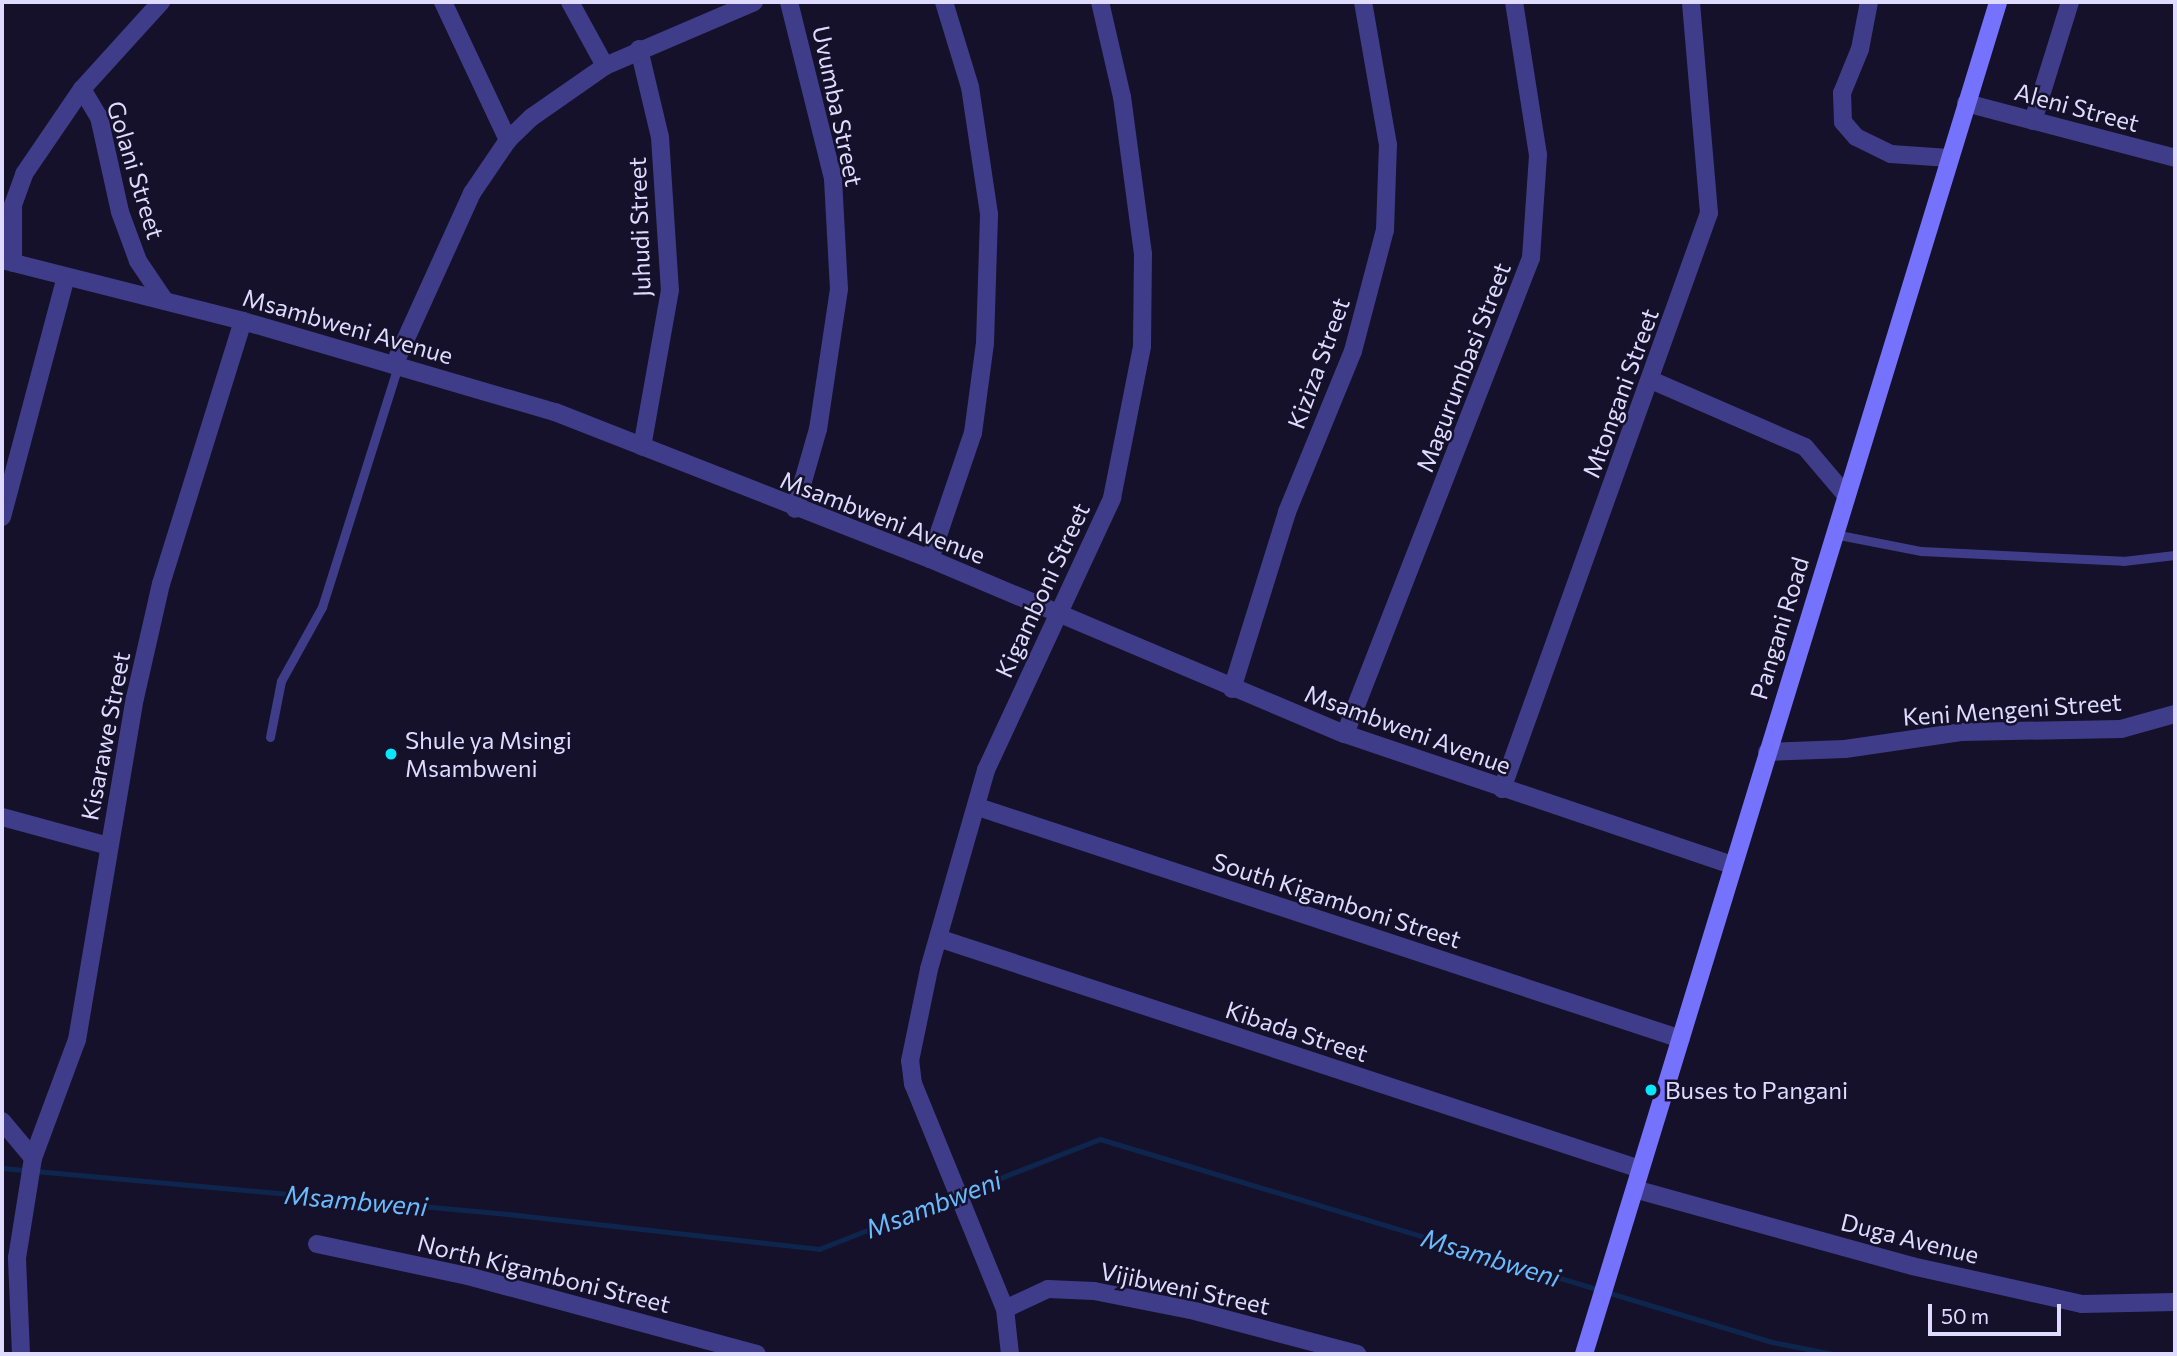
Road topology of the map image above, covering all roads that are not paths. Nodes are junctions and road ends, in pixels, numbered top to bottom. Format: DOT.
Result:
graph roads {
  1 [pos="161,2"];
  2 [pos="443,2"];
  3 [pos="570,2"];
  4 [pos="754,2"];
  5 [pos="789,2"];
  6 [pos="944,2"];
  7 [pos="1100,2"];
  8 [pos="1363,2"];
  9 [pos="1514,2"];
  10 [pos="1691,2"];
  11 [pos="1869,2"];
  12 [pos="1998,2"];
  13 [pos="2070,2"];
  14 [pos="724,6"];
  15 [pos="639,49"];
  16 [pos="604,66"];
  17 [pos="82,89"];
  18 [pos="1966,103"];
  19 [pos="2033,121"];
  20 [pos="509,140"];
  21 [pos="1949,158"];
  22 [pos="2175,158"];
  23 [pos="7,209"];
  24 [pos="7,261"];
  25 [pos="66,277"];
  26 [pos="165,301"];
  27 [pos="243,321"];
  28 [pos="396,365"];
  29 [pos="1651,380"];
  30 [pos="10,443"];
  31 [pos="642,447"];
  32 [pos="1844,493"];
  33 [pos="795,509"];
  34 [pos="2,517"];
  35 [pos="1834,534"];
  36 [pos="2175,555"];
  37 [pos="930,559"];
  38 [pos="1055,614"];
  39 [pos="1232,689"];
  40 [pos="2175,714"];
  41 [pos="1345,734"];
  42 [pos="270,737"];
  43 [pos="1767,752"];
  44 [pos="1502,789"];
  45 [pos="978,807"];
  46 [pos="2,817"];
  47 [pos="109,846"];
  48 [pos="1732,865"];
  49 [pos="938,939"];
  50 [pos="1681,1039"];
  51 [pos="2,1121"];
  52 [pos="33,1161"];
  53 [pos="1640,1170"];
  54 [pos="1638,1190"];
  55 [pos="2,1240"];
  56 [pos="317,1244"];
  57 [pos="17,1258"];
  58 [pos="2175,1302"];
  59 [pos="1005,1309"];
  60 [pos="21,1354"];
  61 [pos="757,1354"];
  62 [pos="1010,1354"];
  63 [pos="1357,1354"];
  64 [pos="1584,1354"];
  1 -- 17 [label="street"];
  2 -- 20 [label="street"];
  3 -- 16 [label="street"];
  4 -- 14 [label="street"];
  5 -- 33 [label="street, Uvumba Street"];
  6 -- 37 [label="street"];
  7 -- 38 [label="street, Kigamboni Street"];
  8 -- 39 [label="street, Kiziza Street"];
  9 -- 41 [label="street, Magurumbasi Street"];
  10 -- 29 [label="street, Mtongani Street"];
  11 -- 21 [label="street"];
  12 -- 18 [label="main road, Pangani Road"];
  13 -- 19 [label="street"];
  14 -- 15 [label="street"];
  15 -- 16 [label="street"];
  15 -- 31 [label="street, Juhudi Street"];
  16 -- 20 [label="street"];
  17 -- 23 [label="street"];
  17 -- 26 [label="street, Golani Street"];
  18 -- 19 [label="street, Aleni Street"];
  18 -- 21 [label="main road, Pangani Road"];
  19 -- 22 [label="street, Aleni Street"];
  20 -- 28 [label="street"];
  21 -- 32 [label="main road, Pangani Road"];
  23 -- 24 [label="street"];
  24 -- 25 [label="street, Msambweni Avenue"];
  25 -- 26 [label="street, Msambweni Avenue"];
  25 -- 30 [label="street"];
  26 -- 27 [label="street, Msambweni Avenue"];
  27 -- 28 [label="street, Msambweni Avenue"];
  27 -- 47 [label="street, Kisarawe Street"];
  28 -- 31 [label="street, Msambweni Avenue"];
  28 -- 42 [label="lane"];
  29 -- 32 [label="street"];
  29 -- 44 [label="street, Mtongani Street"];
  30 -- 34 [label="street"];
  31 -- 33 [label="street, Msambweni Avenue"];
  32 -- 35 [label="main road, Pangani Road"];
  33 -- 37 [label="street, Msambweni Avenue"];
  35 -- 36 [label="lane"];
  35 -- 43 [label="main road, Pangani Road"];
  37 -- 38 [label="street, Msambweni Avenue"];
  38 -- 39 [label="street, Msambweni Avenue"];
  38 -- 45 [label="street, Kigamboni Street"];
  39 -- 41 [label="street, Msambweni Avenue"];
  40 -- 43 [label="street, Keni Mengeni Street"];
  41 -- 44 [label="street, Msambweni Avenue"];
  43 -- 48 [label="main road, Pangani Road"];
  44 -- 48 [label="street, Msambweni Avenue"];
  45 -- 49 [label="street, Kigamboni Street"];
  45 -- 50 [label="street, South Kigamboni Street"];
  46 -- 47 [label="street"];
  47 -- 52 [label="street, Kisarawe Street"];
  48 -- 50 [label="main road, Pangani Road"];
  49 -- 53 [label="street, Kibada Street"];
  49 -- 59 [label="street, Kigamboni Street"];
  50 -- 53 [label="main road, Pangani Road"];
  51 -- 52 [label="street"];
  52 -- 57 [label="street, Kisarawe Street"];
  53 -- 54 [label="main road, Pangani Road"];
  54 -- 58 [label="street, Duga Avenue"];
  54 -- 64 [label="main road, Pangani Road"];
  55 -- 57 [label="street"];
  56 -- 61 [label="street, North Kigamboni Street"];
  57 -- 60 [label="street"];
  59 -- 62 [label="street"];
  59 -- 63 [label="street, Vijibweni Street"];
}
